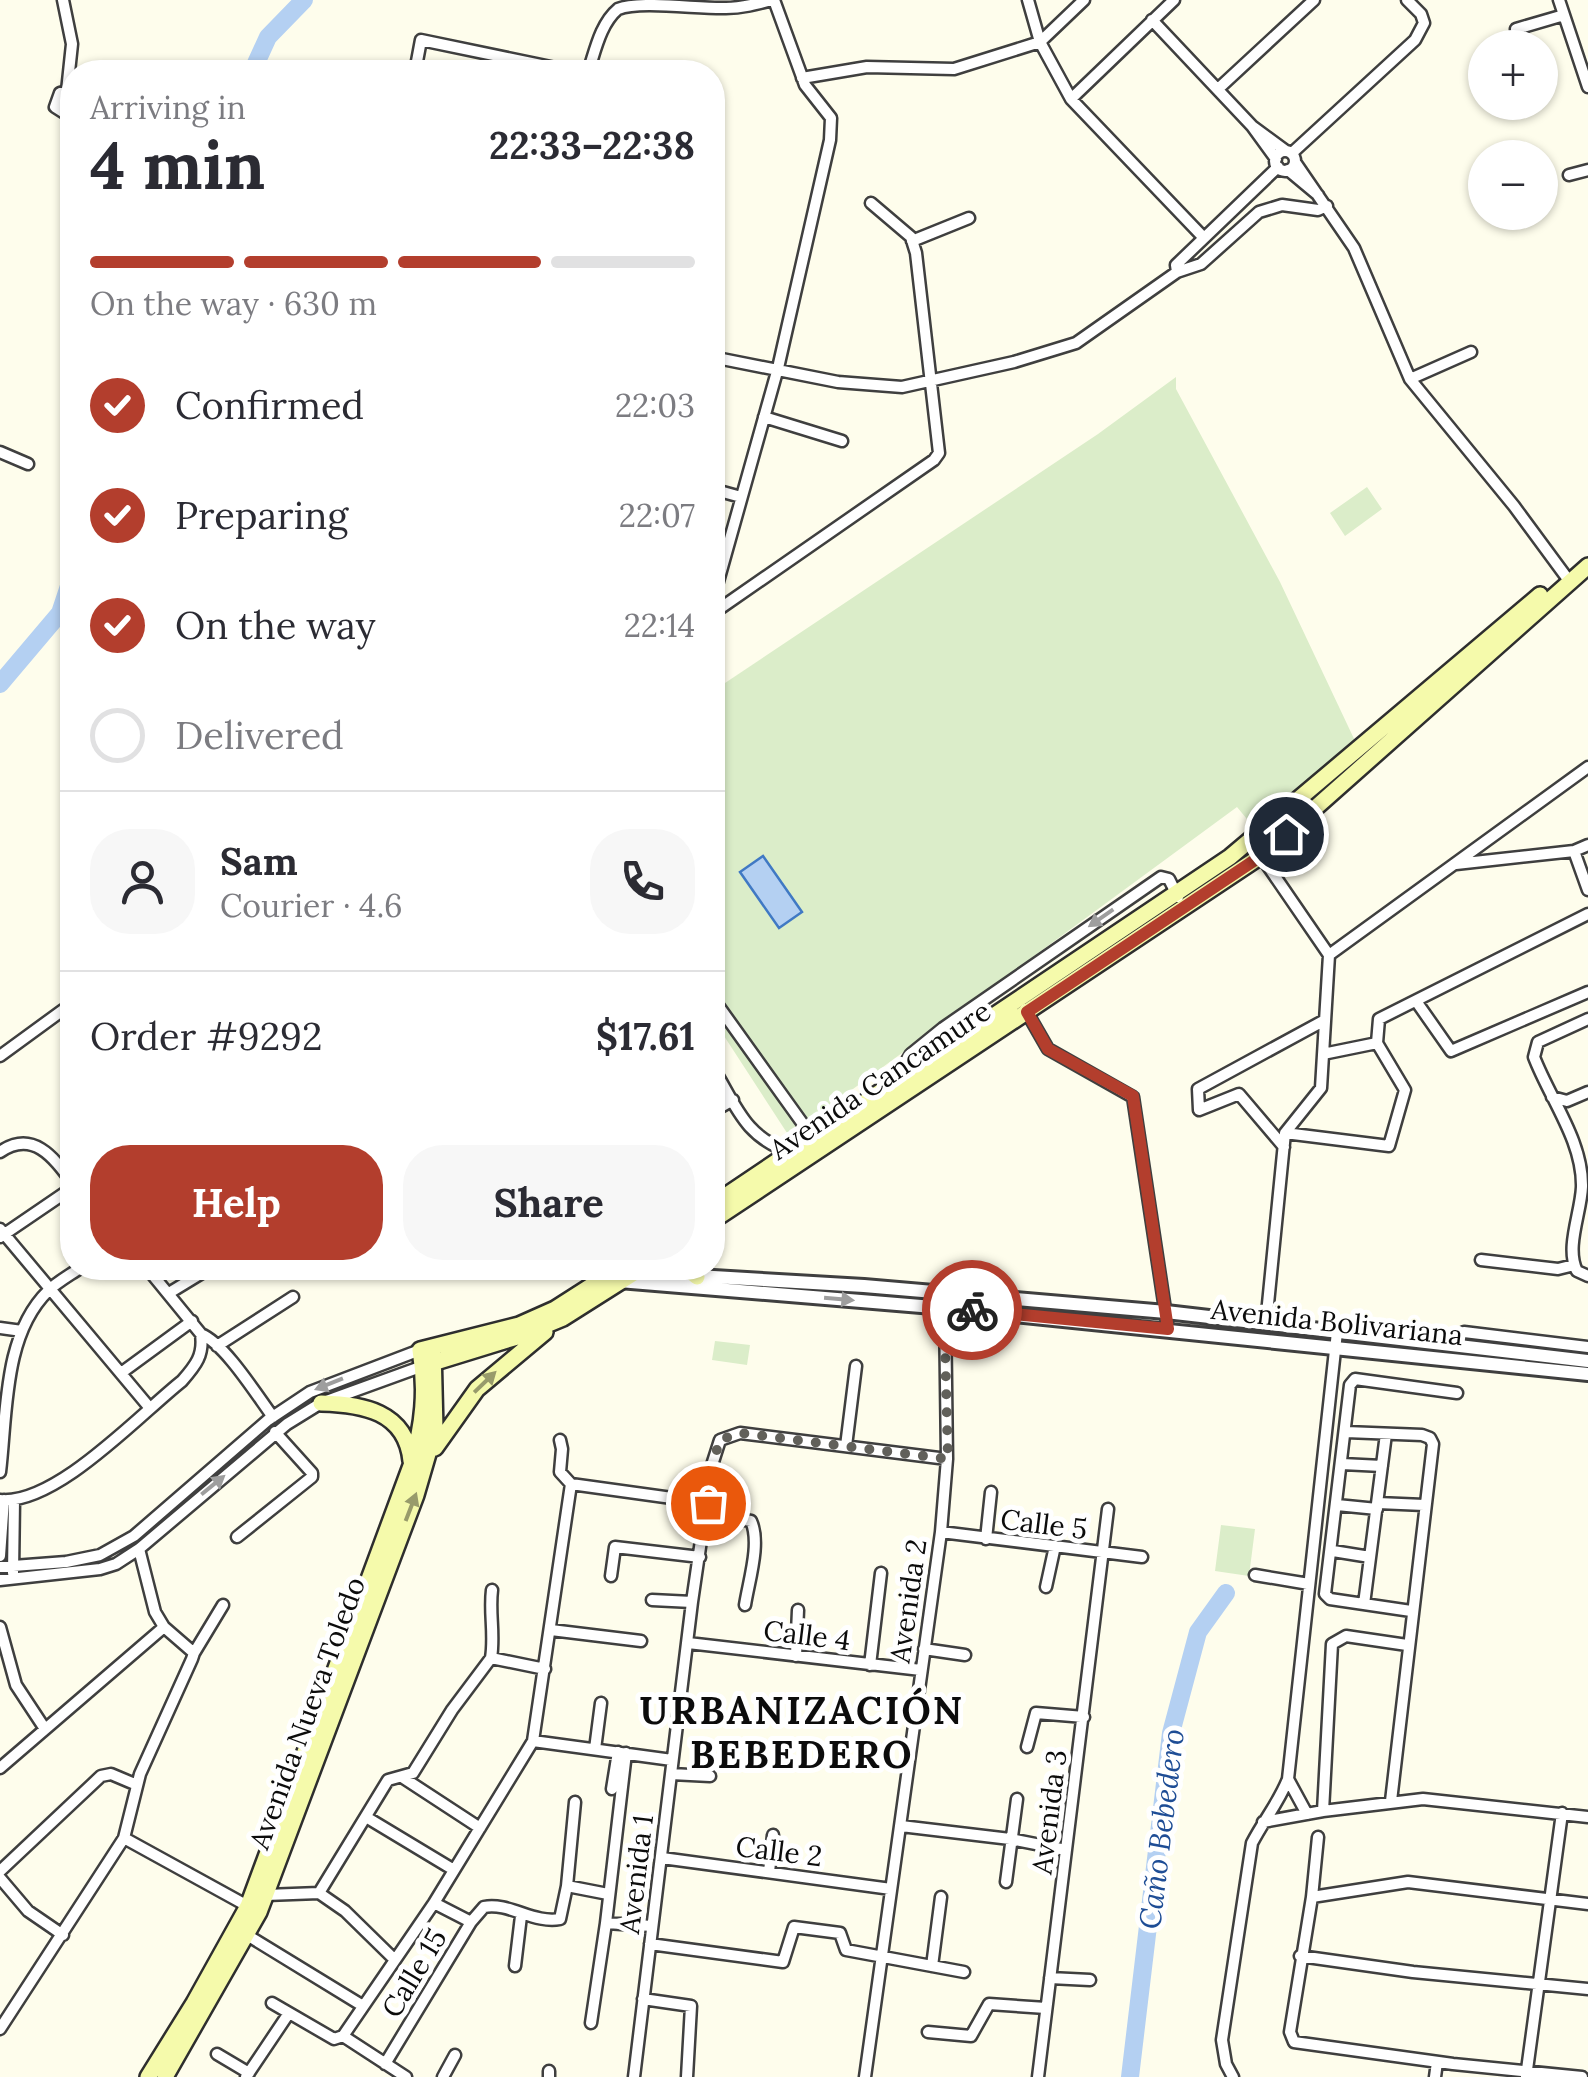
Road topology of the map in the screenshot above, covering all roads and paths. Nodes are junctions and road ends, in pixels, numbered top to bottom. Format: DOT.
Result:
graph roads {
  1 [pos="63,0"];
  2 [pos="773,0"];
  3 [pos="1028,0"];
  4 [pos="1084,0"];
  5 [pos="1174,0"];
  6 [pos="1314,0"];
  7 [pos="1407,0"];
  8 [pos="1559,0"];
  9 [pos="1564,15"];
  10 [pos="1152,20"];
  11 [pos="1516,29"];
  12 [pos="1040,42"];
  13 [pos="71,60"];
  14 [pos="417,60"];
  15 [pos="517,60"];
  16 [pos="592,60"];
  17 [pos="802,78"];
  18 [pos="1588,87"];
  19 [pos="1218,89"];
  20 [pos="1071,99"];
  21 [pos="1286,161"];
  22 [pos="1588,170"];
  23 [pos="1569,175"];
  24 [pos="871,203"];
  25 [pos="1327,206"];
  26 [pos="969,218"];
  27 [pos="1204,238"];
  28 [pos="912,241"];
  29 [pos="1177,272"];
  30 [pos="1472,352"];
  31 [pos="725,358"];
  32 [pos="778,368"];
  33 [pos="932,380"];
  34 [pos="1410,380"];
  35 [pos="764,417"];
  36 [pos="842,440"];
  37 [pos="0,452"];
  38 [pos="28,464"];
  39 [pos="725,493"];
  40 [pos="741,497"];
  41 [pos="1588,552"];
  42 [pos="725,555"];
  43 [pos="1588,566"];
  44 [pos="1567,578"];
  45 [pos="725,605"];
  46 [pos="1588,768"];
  47 [pos="1307,805"];
  48 [pos="1588,845"];
  49 [pos="1574,851"];
  50 [pos="1261,856"];
  51 [pos="1455,864"];
  52 [pos="1588,890"];
  53 [pos="1180,900"];
  54 [pos="1588,914"];
  55 [pos="1329,955"];
  56 [pos="1588,992"];
  57 [pos="1416,1001"];
  58 [pos="1023,1005"];
  59 [pos="60,1012"];
  60 [pos="725,1015"];
  61 [pos="1588,1018"];
  62 [pos="1325,1020"];
  63 [pos="1377,1042"];
  64 [pos="1323,1054"];
  65 [pos="0,1056"];
  66 [pos="892,1084"];
  67 [pos="725,1086"];
  68 [pos="1588,1092"];
  69 [pos="1552,1097"];
  70 [pos="734,1100"];
  71 [pos="1567,1101"];
  72 [pos="725,1105"];
  73 [pos="868,1109"];
  74 [pos="1560,1115"];
  75 [pos="1285,1133"];
  76 [pos="812,1138"];
  77 [pos="1284,1147"];
  78 [pos="0,1152"];
  79 [pos="790,1152"];
  80 [pos="60,1167"];
  81 [pos="60,1193"];
  82 [pos="725,1196"];
  83 [pos="1584,1208"];
  84 [pos="725,1212"];
  85 [pos="1,1233"];
  86 [pos="1481,1260"];
  87 [pos="1574,1265"];
  88 [pos="725,1275"];
  89 [pos="1588,1276"];
  90 [pos="63,1280"];
  91 [pos="158,1280"];
  92 [pos="190,1280"];
  93 [pos="605,1280"];
  94 [pos="608,1280"];
  95 [pos="673,1280"];
  96 [pos="49,1290"];
  97 [pos="169,1292"];
  98 [pos="936,1292"];
  99 [pos="956,1294"];
  100 [pos="293,1298"];
  101 [pos="944,1308"];
  102 [pos="1166,1312"];
  103 [pos="563,1318"];
  104 [pos="192,1321"];
  105 [pos="1266,1324"];
  106 [pos="0,1328"];
  107 [pos="1168,1329"];
  108 [pos="22,1332"];
  109 [pos="1464,1332"];
  110 [pos="200,1334"];
  111 [pos="1336,1340"];
  112 [pos="216,1346"];
  113 [pos="1588,1347"];
  114 [pos="428,1356"];
  115 [pos="1588,1361"];
  116 [pos="0,1362"];
  117 [pos="13,1364"];
  118 [pos="856,1366"];
  119 [pos="120,1373"];
  120 [pos="1588,1374"];
  121 [pos="1457,1393"];
  122 [pos="321,1403"];
  123 [pos="149,1407"];
  124 [pos="273,1417"];
  125 [pos="2,1432"];
  126 [pos="275,1432"];
  127 [pos="1346,1432"];
  128 [pos="1386,1434"];
  129 [pos="560,1440"];
  130 [pos="846,1446"];
  131 [pos="948,1459"];
  132 [pos="420,1462"];
  133 [pos="1342,1464"];
  134 [pos="1382,1466"];
  135 [pos="0,1472"];
  136 [pos="570,1484"];
  137 [pos="991,1492"];
  138 [pos="6,1500"];
  139 [pos="1337,1505"];
  140 [pos="1378,1506"];
  141 [pos="1424,1506"];
  142 [pos="707,1509"];
  143 [pos="1108,1509"];
  144 [pos="941,1532"];
  145 [pos="237,1537"];
  146 [pos="986,1539"];
  147 [pos="1055,1546"];
  148 [pos="5,1548"];
  149 [pos="139,1548"];
  150 [pos="1332,1551"];
  151 [pos="1104,1554"];
  152 [pos="700,1557"];
  153 [pos="1142,1557"];
  154 [pos="1370,1557"];
  155 [pos="13,1566"];
  156 [pos="0,1567"];
  157 [pos="881,1572"];
  158 [pos="1255,1575"];
  159 [pos="611,1576"];
  160 [pos="14,1579"];
  161 [pos="0,1580"];
  162 [pos="1309,1584"];
  163 [pos="1046,1587"];
  164 [pos="492,1590"];
  165 [pos="652,1600"];
  166 [pos="692,1602"];
  167 [pos="745,1604"];
  168 [pos="1364,1604"];
  169 [pos="223,1605"];
  170 [pos="798,1610"];
  171 [pos="1411,1611"];
  172 [pos="0,1627"];
  173 [pos="164,1627"];
  174 [pos="551,1630"];
  175 [pos="641,1642"];
  176 [pos="688,1643"];
  177 [pos="1407,1646"];
  178 [pos="924,1649"];
  179 [pos="194,1653"];
  180 [pos="965,1654"];
  181 [pos="796,1656"];
  182 [pos="491,1658"];
  183 [pos="870,1664"];
  184 [pos="545,1669"];
  185 [pos="921,1670"];
  186 [pos="601,1703"];
  187 [pos="1084,1717"];
  188 [pos="45,1729"];
  189 [pos="534,1740"];
  190 [pos="1027,1747"];
  191 [pos="595,1749"];
  192 [pos="622,1752"];
  193 [pos="672,1760"];
  194 [pos="0,1768"];
  195 [pos="671,1774"];
  196 [pos="401,1776"];
  197 [pos="710,1776"];
  198 [pos="1288,1779"];
  199 [pos="137,1784"];
  200 [pos="612,1789"];
  201 [pos="1017,1799"];
  202 [pos="1392,1801"];
  203 [pos="575,1802"];
  204 [pos="1323,1811"];
  205 [pos="1562,1813"];
  206 [pos="1308,1814"];
  207 [pos="366,1817"];
  208 [pos="1588,1817"];
  209 [pos="1262,1823"];
  210 [pos="901,1826"];
  211 [pos="480,1828"];
  212 [pos="773,1835"];
  213 [pos="1318,1837"];
  214 [pos="124,1838"];
  215 [pos="1010,1839"];
  216 [pos="1066,1850"];
  217 [pos="662,1858"];
  218 [pos="454,1870"];
  219 [pos="769,1872"];
  220 [pos="0,1874"];
  221 [pos="1006,1882"];
  222 [pos="567,1886"];
  223 [pos="891,1888"];
  224 [pos="318,1893"];
  225 [pos="608,1894"];
  226 [pos="266,1895"];
  227 [pos="940,1896"];
  228 [pos="1312,1897"];
  229 [pos="1550,1899"];
  230 [pos="434,1903"];
  231 [pos="1588,1904"];
  232 [pos="253,1909"];
  233 [pos="521,1916"];
  234 [pos="471,1922"];
  235 [pos="606,1922"];
  236 [pos="652,1926"];
  237 [pos="62,1935"];
  238 [pos="247,1935"];
  239 [pos="650,1944"];
  240 [pos="881,1956"];
  241 [pos="1300,1956"];
  242 [pos="394,1960"];
  243 [pos="514,1966"];
  244 [pos="932,1966"];
  245 [pos="964,1972"];
  246 [pos="1050,1978"];
  247 [pos="1090,1980"];
  248 [pos="1538,1983"];
  249 [pos="1588,1989"];
  250 [pos="644,1999"];
  251 [pos="272,2003"];
  252 [pos="363,2006"];
  253 [pos="1046,2008"];
  254 [pos="289,2013"];
  255 [pos="592,2023"];
  256 [pos="0,2029"];
  257 [pos="928,2032"];
  258 [pos="343,2036"];
  259 [pos="216,2054"];
  260 [pos="455,2055"];
  261 [pos="1437,2062"];
  262 [pos="384,2064"];
  263 [pos="1526,2073"];
  264 [pos="248,2075"];
  265 [pos="148,2077"];
  266 [pos="166,2077"];
  267 [pos="406,2077"];
  268 [pos="443,2077"];
  269 [pos="634,2077"];
  270 [pos="686,2077"];
  271 [pos="865,2077"];
  272 [pos="1038,2077"];
  273 [pos="1233,2077"];
  274 [pos="1435,2077"];
  275 [pos="1582,2077"];
  1 -- 13 [label="street"];
  2 -- 16 [label="street"];
  2 -- 17 [label="street"];
  3 -- 12 [label="street"];
  4 -- 12 [label="street"];
  5 -- 10 [label="street"];
  6 -- 19 [label="street"];
  7 -- 21 [label="street"];
  8 -- 9 [label="street"];
  9 -- 11 [label="street"];
  9 -- 18 [label="street"];
  10 -- 19 [label="street"];
  10 -- 20 [label="street"];
  12 -- 17 [label="street"];
  12 -- 20 [label="street"];
  14 -- 15 [label="street"];
  17 -- 32 [label="street"];
  19 -- 21 [label="street"];
  20 -- 27 [label="street"];
  21 -- 25 [label="street"];
  21 -- 27 [label="street"];
  22 -- 23 [label="street"];
  24 -- 28 [label="street"];
  25 -- 29 [label="street"];
  25 -- 34 [label="street"];
  26 -- 28 [label="street"];
  27 -- 29 [label="street"];
  28 -- 33 [label="street"];
  29 -- 33 [label="street"];
  30 -- 34 [label="street"];
  31 -- 32 [label="street"];
  32 -- 33 [label="street"];
  32 -- 35 [label="street"];
  33 -- 45 [label="street"];
  34 -- 44 [label="street"];
  35 -- 36 [label="street"];
  35 -- 40 [label="street"];
  37 -- 38 [label="street"];
  39 -- 40 [label="street"];
  40 -- 42 [label="street"];
  41 -- 44 [label="main road, Avenida Cancamure"];
  43 -- 44 [label="main road, Avenida Cancamure"];
  44 -- 47 [label="main road, Avenida Cancamure"];
  46 -- 51 [label="street"];
  47 -- 50 [label="main road, Avenida Cancamure"];
  47 -- 53 [label="main road, Avenida Cancamure"];
  48 -- 49 [label="street"];
  49 -- 51 [label="street"];
  49 -- 52 [label="street"];
  50 -- 53 [label="main road, Avenida Cancamure"];
  50 -- 55 [label="street"];
  51 -- 55 [label="street"];
  53 -- 58 [label="main road, Avenida Cancamure"];
  53 -- 66 [label="street, one-way"];
  54 -- 57 [label="street"];
  55 -- 62 [label="street"];
  56 -- 57 [label="street"];
  57 -- 63 [label="street"];
  58 -- 66 [label="main road, Avenida Cancamure"];
  58 -- 73 [label="main road, Avenida Cancamure"];
  58 -- 102 [label="street"];
  59 -- 65 [label="street"];
  60 -- 76 [label="street"];
  61 -- 69 [label="street"];
  62 -- 64 [label="street"];
  62 -- 77 [label="street"];
  63 -- 64 [label="street"];
  63 -- 75 [label="street"];
  64 -- 75 [label="street"];
  66 -- 73 [label="main road, Avenida Cancamure"];
  67 -- 70 [label="street"];
  68 -- 71 [label="street"];
  69 -- 71 [label="street"];
  69 -- 74 [label="street"];
  70 -- 72 [label="street"];
  70 -- 79 [label="street"];
  71 -- 74 [label="street"];
  73 -- 76 [label="main road, Avenida Cancamure"];
  73 -- 84 [label="main road, Avenida Cancamure"];
  74 -- 83 [label="street"];
  75 -- 77 [label="street"];
  76 -- 79 [label="main road, Avenida Cancamure"];
  77 -- 105 [label="street"];
  78 -- 80 [label="street"];
  79 -- 82 [label="main road, Avenida Cancamure"];
  81 -- 85 [label="street"];
  83 -- 87 [label="street"];
  85 -- 96 [label="street"];
  86 -- 87 [label="street"];
  87 -- 89 [label="street"];
  88 -- 98 [label="street, Avenida Bolivariana"];
  90 -- 96 [label="street"];
  91 -- 97 [label="street"];
  92 -- 97 [label="street"];
  93 -- 114 [label="main road"];
  94 -- 103 [label="main road"];
  95 -- 101 [label="street, Avenida Bolivariana, one-way"];
  96 -- 108 [label="street"];
  96 -- 119 [label="street"];
  97 -- 104 [label="street"];
  98 -- 99 [label="street, Avenida Bolivariana"];
  98 -- 101 [label="street"];
  99 -- 101 [label="street"];
  99 -- 102 [label="street, Avenida Bolivariana"];
  100 -- 112 [label="street"];
  101 -- 107 [label="street, Avenida Bolivariana"];
  101 -- 131 [label="street, Avenida 2"];
  102 -- 105 [label="street, Avenida Bolivariana"];
  102 -- 107 [label="street"];
  103 -- 114 [label="main road"];
  132 -- 103 [label="main road, one-way"];
  104 -- 110 [label="street"];
  104 -- 119 [label="street"];
  105 -- 111 [label="street, Avenida Bolivariana"];
  106 -- 108 [label="street"];
  107 -- 111 [label="street, Avenida Bolivariana"];
  108 -- 117 [label="street"];
  109 -- 113 [label="street"];
  110 -- 112 [label="street"];
  110 -- 123 [label="street"];
  111 -- 115 [label="street, Avenida Bolivariana"];
  111 -- 120 [label="street, Avenida Bolivariana"];
  111 -- 162 [label="street"];
  112 -- 124 [label="street"];
  114 -- 122 [label="street"];
  114 -- 124 [label="street, one-way"];
  114 -- 132 [label="main road, Avenida Nueva Toledo"];
  116 -- 117 [label="street"];
  117 -- 125 [label="street"];
  118 -- 130 [label="street"];
  119 -- 123 [label="street"];
  121 -- 127 [label="street"];
  122 -- 126 [label="street"];
  122 -- 132 [label="main road"];
  123 -- 138 [label="street"];
  124 -- 155 [label="street"];
  125 -- 135 [label="street"];
  126 -- 145 [label="street"];
  149 -- 126 [label="street, one-way"];
  127 -- 128 [label="street"];
  127 -- 133 [label="street"];
  128 -- 134 [label="street"];
  128 -- 141 [label="street"];
  129 -- 136 [label="street"];
  130 -- 131 [label="street"];
  130 -- 142 [label="street, Avenida 1"];
  131 -- 144 [label="street, Avenida 2"];
  226 -- 132 [label="main road, Avenida Nueva Toledo, one-way"];
  132 -- 232 [label="main road, Avenida Nueva Toledo"];
  133 -- 134 [label="street"];
  133 -- 139 [label="street"];
  134 -- 140 [label="street"];
  136 -- 142 [label="street"];
  136 -- 174 [label="street"];
  137 -- 146 [label="street"];
  138 -- 148 [label="street"];
  139 -- 140 [label="street"];
  139 -- 150 [label="street"];
  140 -- 141 [label="street"];
  140 -- 154 [label="street"];
  141 -- 171 [label="street"];
  142 -- 152 [label="street, Avenida 1"];
  142 -- 167 [label="street"];
  143 -- 151 [label="street, Avenida 3"];
  144 -- 146 [label="street, Calle 5"];
  144 -- 178 [label="street, Avenida 2"];
  146 -- 147 [label="street, Calle 5"];
  147 -- 151 [label="street, Calle 5"];
  147 -- 163 [label="street"];
  148 -- 155 [label="street"];
  149 -- 160 [label="street"];
  149 -- 173 [label="street"];
  150 -- 154 [label="street"];
  150 -- 168 [label="street"];
  151 -- 153 [label="street, Calle 5"];
  151 -- 187 [label="street, Avenida 3"];
  152 -- 159 [label="street"];
  152 -- 166 [label="street, Avenida 1"];
  154 -- 168 [label="street"];
  155 -- 156 [label="street"];
  155 -- 160 [label="street"];
  157 -- 183 [label="street"];
  158 -- 162 [label="street"];
  160 -- 161 [label="street"];
  162 -- 198 [label="street"];
  164 -- 182 [label="street"];
  165 -- 166 [label="street"];
  166 -- 176 [label="street, Avenida 1"];
  168 -- 171 [label="street"];
  169 -- 179 [label="street"];
  170 -- 181 [label="street"];
  171 -- 177 [label="street"];
  172 -- 188 [label="street"];
  173 -- 179 [label="street"];
  173 -- 188 [label="street"];
  174 -- 175 [label="street"];
  174 -- 184 [label="street"];
  176 -- 181 [label="street, Calle 4"];
  176 -- 193 [label="street, Avenida 1"];
  177 -- 202 [label="street"];
  177 -- 204 [label="street"];
  178 -- 180 [label="street"];
  178 -- 185 [label="street, Avenida 2"];
  179 -- 199 [label="street"];
  181 -- 183 [label="street, Calle 4"];
  182 -- 184 [label="street"];
  182 -- 196 [label="street"];
  183 -- 185 [label="street, Calle 4"];
  184 -- 189 [label="street"];
  185 -- 210 [label="street, Avenida 2"];
  186 -- 191 [label="street"];
  187 -- 190 [label="street"];
  187 -- 216 [label="street, Avenida 3"];
  188 -- 194 [label="street"];
  189 -- 191 [label="street"];
  189 -- 211 [label="street"];
  191 -- 192 [label="street"];
  192 -- 193 [label="street"];
  192 -- 200 [label="street"];
  192 -- 225 [label="street"];
  193 -- 195 [label="street, Avenida 1"];
  195 -- 197 [label="street"];
  195 -- 217 [label="street, Avenida 1"];
  196 -- 207 [label="street"];
  196 -- 211 [label="street"];
  198 -- 206 [label="street"];
  198 -- 209 [label="street"];
  199 -- 214 [label="street"];
  199 -- 220 [label="street"];
  201 -- 215 [label="street"];
  202 -- 204 [label="street"];
  202 -- 205 [label="street"];
  203 -- 222 [label="street"];
  204 -- 206 [label="street"];
  205 -- 208 [label="street"];
  205 -- 229 [label="street"];
  206 -- 209 [label="street"];
  207 -- 218 [label="street"];
  207 -- 224 [label="street"];
  209 -- 273 [label="street"];
  210 -- 215 [label="street"];
  210 -- 223 [label="street, Avenida 2"];
  211 -- 218 [label="street"];
  212 -- 219 [label="street"];
  213 -- 228 [label="street"];
  214 -- 232 [label="street"];
  214 -- 237 [label="street"];
  215 -- 216 [label="street"];
  215 -- 221 [label="street"];
  216 -- 246 [label="street, Avenida 3"];
  217 -- 219 [label="street, Calle 2"];
  217 -- 236 [label="street, Avenida 1"];
  218 -- 230 [label="street"];
  219 -- 223 [label="street, Calle 2"];
  220 -- 237 [label="street"];
  222 -- 225 [label="street"];
  222 -- 233 [label="street"];
  223 -- 240 [label="street, Avenida 2"];
  224 -- 226 [label="street"];
  224 -- 242 [label="street"];
  225 -- 235 [label="street"];
  226 -- 232 [label="main road, Avenida Nueva Toledo"];
  227 -- 244 [label="street"];
  228 -- 229 [label="street"];
  228 -- 241 [label="street"];
  229 -- 231 [label="street"];
  229 -- 248 [label="street"];
  230 -- 234 [label="street"];
  230 -- 242 [label="street"];
  232 -- 238 [label="main road, Avenida Nueva Toledo"];
  232 -- 265 [label="main road, Avenida Nueva Toledo"];
  233 -- 234 [label="street, Calle 15"];
  233 -- 243 [label="street"];
  234 -- 262 [label="street, Calle 15"];
  235 -- 236 [label="street"];
  235 -- 255 [label="street"];
  236 -- 239 [label="street, Avenida 1"];
  237 -- 256 [label="street"];
  238 -- 252 [label="street"];
  238 -- 266 [label="main road, Avenida Nueva Toledo"];
  239 -- 240 [label="street"];
  239 -- 250 [label="street, Avenida 1"];
  240 -- 244 [label="street"];
  240 -- 271 [label="street, Avenida 2"];
  241 -- 248 [label="street"];
  241 -- 261 [label="street"];
  242 -- 252 [label="street"];
  244 -- 245 [label="street"];
  246 -- 247 [label="street"];
  246 -- 253 [label="street, Avenida 3"];
  248 -- 249 [label="street"];
  248 -- 263 [label="street"];
  250 -- 269 [label="street, Avenida 1"];
  250 -- 270 [label="street"];
  251 -- 254 [label="street"];
  252 -- 258 [label="street"];
  253 -- 257 [label="street"];
  253 -- 272 [label="street, Avenida 3"];
  254 -- 258 [label="street"];
  254 -- 264 [label="street"];
  258 -- 262 [label="street"];
  259 -- 264 [label="street"];
  260 -- 268 [label="street"];
  261 -- 263 [label="street"];
  261 -- 274 [label="street"];
  262 -- 267 [label="street"];
  263 -- 275 [label="street"];
}
